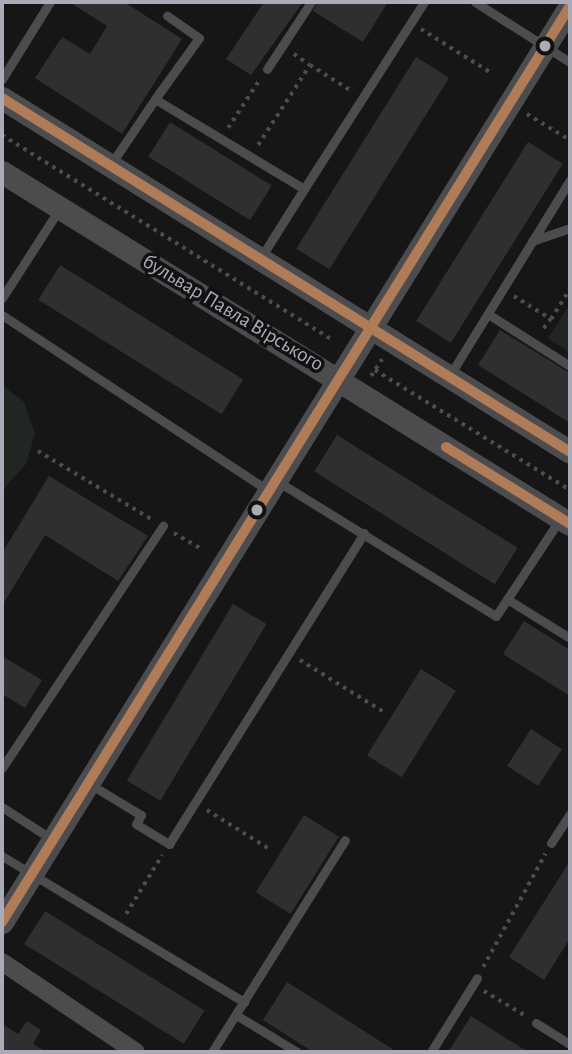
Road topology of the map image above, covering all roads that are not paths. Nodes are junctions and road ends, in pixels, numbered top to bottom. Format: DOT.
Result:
graph roads {
  1 [pos="50,2"];
  2 [pos="310,2"];
  3 [pos="424,2"];
  4 [pos="475,2"];
  5 [pos="570,6"];
  6 [pos="167,16"];
  7 [pos="545,46"];
  8 [pos="570,62"];
  9 [pos="267,69"];
  10 [pos="2,79"];
  11 [pos="2,98"];
  12 [pos="155,99"];
  13 [pos="110,166"];
  14 [pos="2,172"];
  15 [pos="570,180"];
  16 [pos="304,189"];
  17 [pos="60,208"];
  18 [pos="570,228"];
  19 [pos="532,241"];
  20 [pos="259,260"];
  21 [pos="2,298"];
  22 [pos="488,314"];
  23 [pos="2,315"];
  24 [pos="370,330"];
  25 [pos="570,366"];
  26 [pos="448,377"];
  27 [pos="339,378"];
  28 [pos="570,452"];
  29 [pos="272,486"];
  30 [pos="566,521"];
  31 [pos="163,526"];
  32 [pos="364,533"];
  33 [pos="507,599"];
  34 [pos="570,639"];
  35 [pos="2,768"];
  36 [pos="88,783"];
  37 [pos="2,807"];
  38 [pos="570,814"];
  39 [pos="53,840"];
  40 [pos="345,840"];
  41 [pos="551,843"];
  42 [pos="2,856"];
  43 [pos="32,874"];
  44 [pos="2,922"];
  45 [pos="2,961"];
  46 [pos="475,981"];
  47 [pos="244,1002"];
  48 [pos="236,1014"];
  49 [pos="536,1023"];
  50 [pos="570,1044"];
  51 [pos="136,1052"];
  52 [pos="212,1052"];
  53 [pos="297,1052"];
  54 [pos="431,1052"];
  1 -- 10 [label="lane"];
  2 -- 9 [label="lane"];
  3 -- 16 [label="lane"];
  4 -- 7 [label="lane"];
  5 -- 7 [label="street"];
  6 -- 12 [label="lane"];
  7 -- 8 [label="lane"];
  7 -- 24 [label="street"];
  11 -- 13 [label="street"];
  12 -- 13 [label="lane"];
  12 -- 16 [label="lane"];
  13 -- 20 [label="street"];
  14 -- 17 [label="street, бульвар Павла Вірського"];
  15 -- 19 [label="lane"];
  16 -- 20 [label="lane"];
  17 -- 21 [label="lane"];
  17 -- 27 [label="street, бульвар Павла Вірського"];
  18 -- 19 [label="lane"];
  19 -- 22 [label="lane"];
  20 -- 24 [label="street"];
  22 -- 25 [label="lane"];
  22 -- 26 [label="lane"];
  23 -- 29 [label="lane"];
  24 -- 26 [label="street"];
  24 -- 27 [label="street"];
  26 -- 28 [label="street"];
  27 -- 29 [label="street"];
  27 -- 30 [label="street, бульвар Павла Вірського"];
  29 -- 32 [label="lane"];
  29 -- 36 [label="street"];
  30 -- 33 [label="lane"];
  31 -- 35 [label="lane"];
  32 -- 33 [label="lane"];
  32 -- 36 [label="lane"];
  33 -- 34 [label="lane"];
  36 -- 39 [label="street"];
  37 -- 39 [label="lane"];
  38 -- 41 [label="lane"];
  39 -- 43 [label="street"];
  40 -- 47 [label="lane"];
  42 -- 43 [label="lane"];
  43 -- 44 [label="street"];
  43 -- 47 [label="lane"];
  45 -- 51 [label="street"];
  46 -- 54 [label="lane"];
  47 -- 48 [label="lane"];
  48 -- 52 [label="lane"];
  48 -- 53 [label="lane"];
  49 -- 50 [label="lane"];
}
